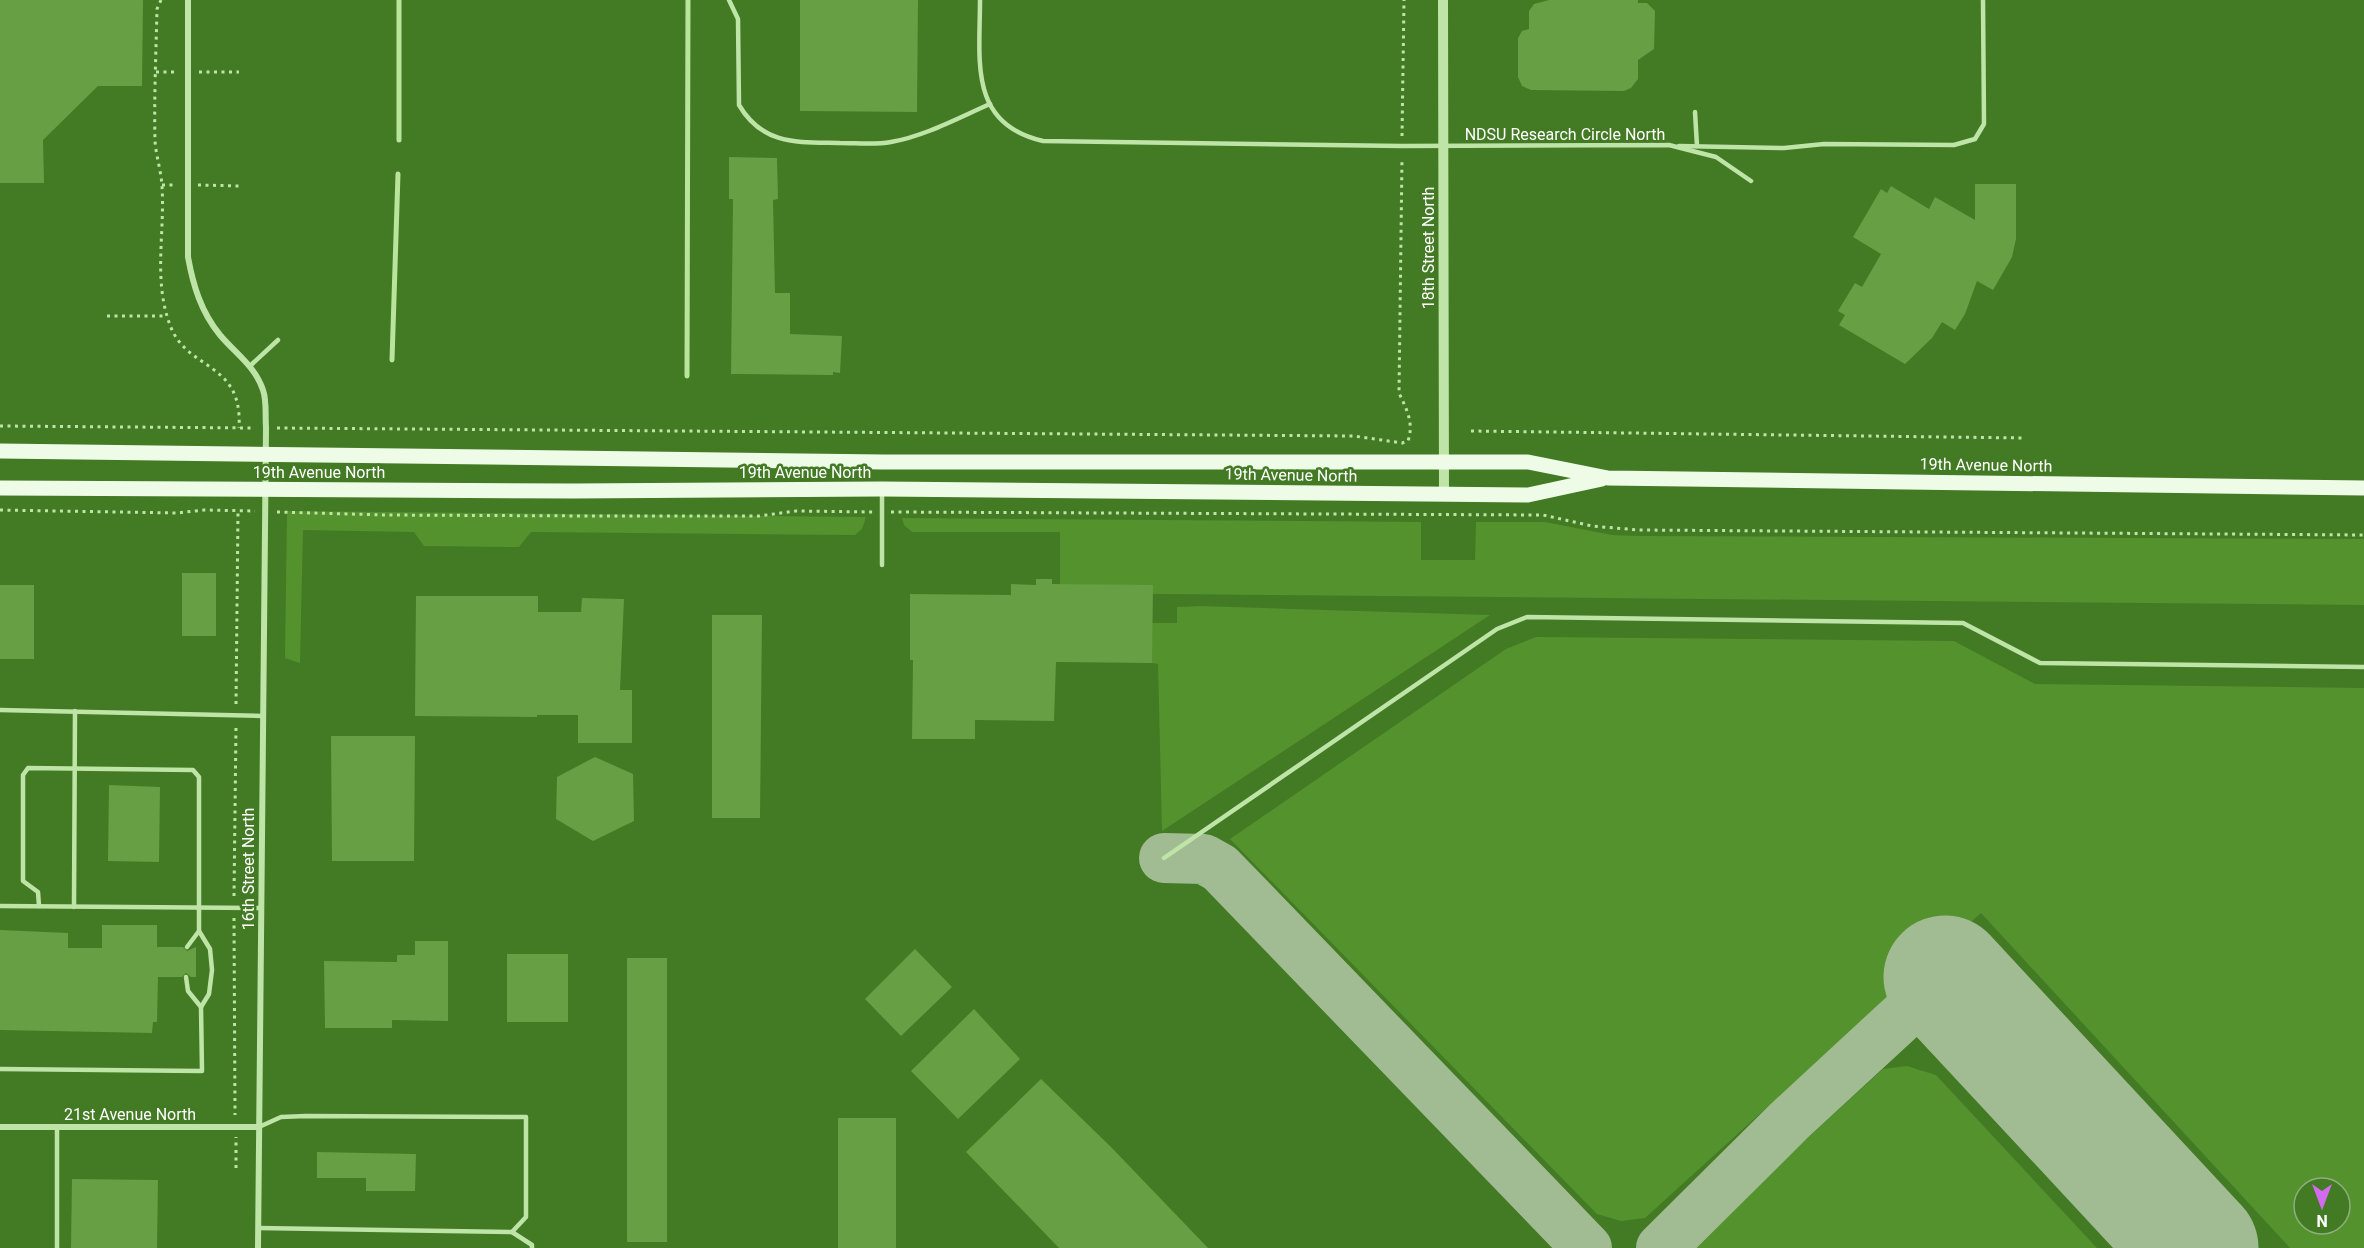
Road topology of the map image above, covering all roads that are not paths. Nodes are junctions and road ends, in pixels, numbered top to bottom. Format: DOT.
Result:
graph roads {
  1 [pos="188,0"];
  2 [pos="729,0"];
  3 [pos="980,0"];
  4 [pos="1443,0"];
  5 [pos="1983,0"];
  6 [pos="990,104"];
  7 [pos="1695,112"];
  8 [pos="1442,146"];
  9 [pos="1669,146"];
  10 [pos="1696,146"];
  11 [pos="1750,181"];
  12 [pos="278,340"];
  13 [pos="250,366"];
  14 [pos="0,451"];
  15 [pos="265,454"];
  16 [pos="1444,463"];
  17 [pos="1608,478"];
  18 [pos="0,488"];
  19 [pos="2364,488"];
  20 [pos="882,489"];
  21 [pos="264,490"];
  22 [pos="1444,495"];
  23 [pos="882,565"];
  24 [pos="2364,667"];
  25 [pos="0,710"];
  26 [pos="75,711"];
  27 [pos="263,716"];
  28 [pos="75,769"];
  29 [pos="1164,858"];
  30 [pos="0,906"];
  31 [pos="39,906"];
  32 [pos="74,907"];
  33 [pos="199,908"];
  34 [pos="261,908"];
  35 [pos="199,931"];
  36 [pos="188,947"];
  37 [pos="186,977"];
  38 [pos="201,1007"];
  39 [pos="0,1070"];
  40 [pos="0,1127"];
  41 [pos="57,1127"];
  42 [pos="259,1127"];
  43 [pos="258,1228"];
  44 [pos="512,1232"];
  45 [pos="57,1248"];
  46 [pos="258,1248"];
  47 [pos="532,1248"];
  1 -- 13 [label="street, 16th Street North"];
  2 -- 6 [label="lane"];
  3 -- 6 [label="lane"];
  4 -- 8 [label="street, 18th Street North"];
  5 -- 10 [label="lane"];
  6 -- 8 [label="lane, NDSU Research Circle North"];
  7 -- 10 [label="lane"];
  8 -- 9 [label="lane, NDSU Research Circle North"];
  8 -- 16 [label="street, 18th Street North"];
  9 -- 10 [label="lane"];
  9 -- 11 [label="lane, NDSU Research Circle North"];
  12 -- 13 [label="lane"];
  13 -- 15 [label="street, 16th Street North"];
  14 -- 15 [label="main road, 19th Avenue North"];
  15 -- 16 [label="main road, 19th Avenue North"];
  15 -- 21 [label="street, 16th Street North"];
  16 -- 17 [label="main road, 19th Avenue North"];
  16 -- 22 [label="street, 18th Street North"];
  17 -- 19 [label="main road, 19th Avenue North"];
  17 -- 22 [label="main road, 19th Avenue North"];
  18 -- 21 [label="main road, 19th Avenue North"];
  20 -- 21 [label="main road, 19th Avenue North"];
  20 -- 22 [label="main road, 19th Avenue North"];
  20 -- 23 [label="lane"];
  21 -- 27 [label="street, 16th Street North"];
  24 -- 29 [label="lane"];
  25 -- 26 [label="lane"];
  26 -- 27 [label="lane"];
  26 -- 28 [label="lane"];
  27 -- 34 [label="street, 16th Street North"];
  28 -- 31 [label="lane"];
  28 -- 32 [label="lane"];
  28 -- 33 [label="lane"];
  30 -- 31 [label="lane"];
  31 -- 32 [label="lane"];
  32 -- 33 [label="lane"];
  33 -- 34 [label="lane"];
  33 -- 35 [label="lane"];
  34 -- 42 [label="street, 16th Street North"];
  35 -- 36 [label="lane"];
  35 -- 38 [label="lane"];
  37 -- 38 [label="lane"];
  38 -- 39 [label="lane"];
  40 -- 41 [label="street, 21st Avenue North"];
  41 -- 42 [label="street, 21st Avenue North"];
  41 -- 45 [label="lane"];
  42 -- 43 [label="street, 16th Street North"];
  42 -- 44 [label="lane"];
  43 -- 44 [label="lane"];
  43 -- 46 [label="street, 16th Street North"];
  44 -- 47 [label="lane"];
}
